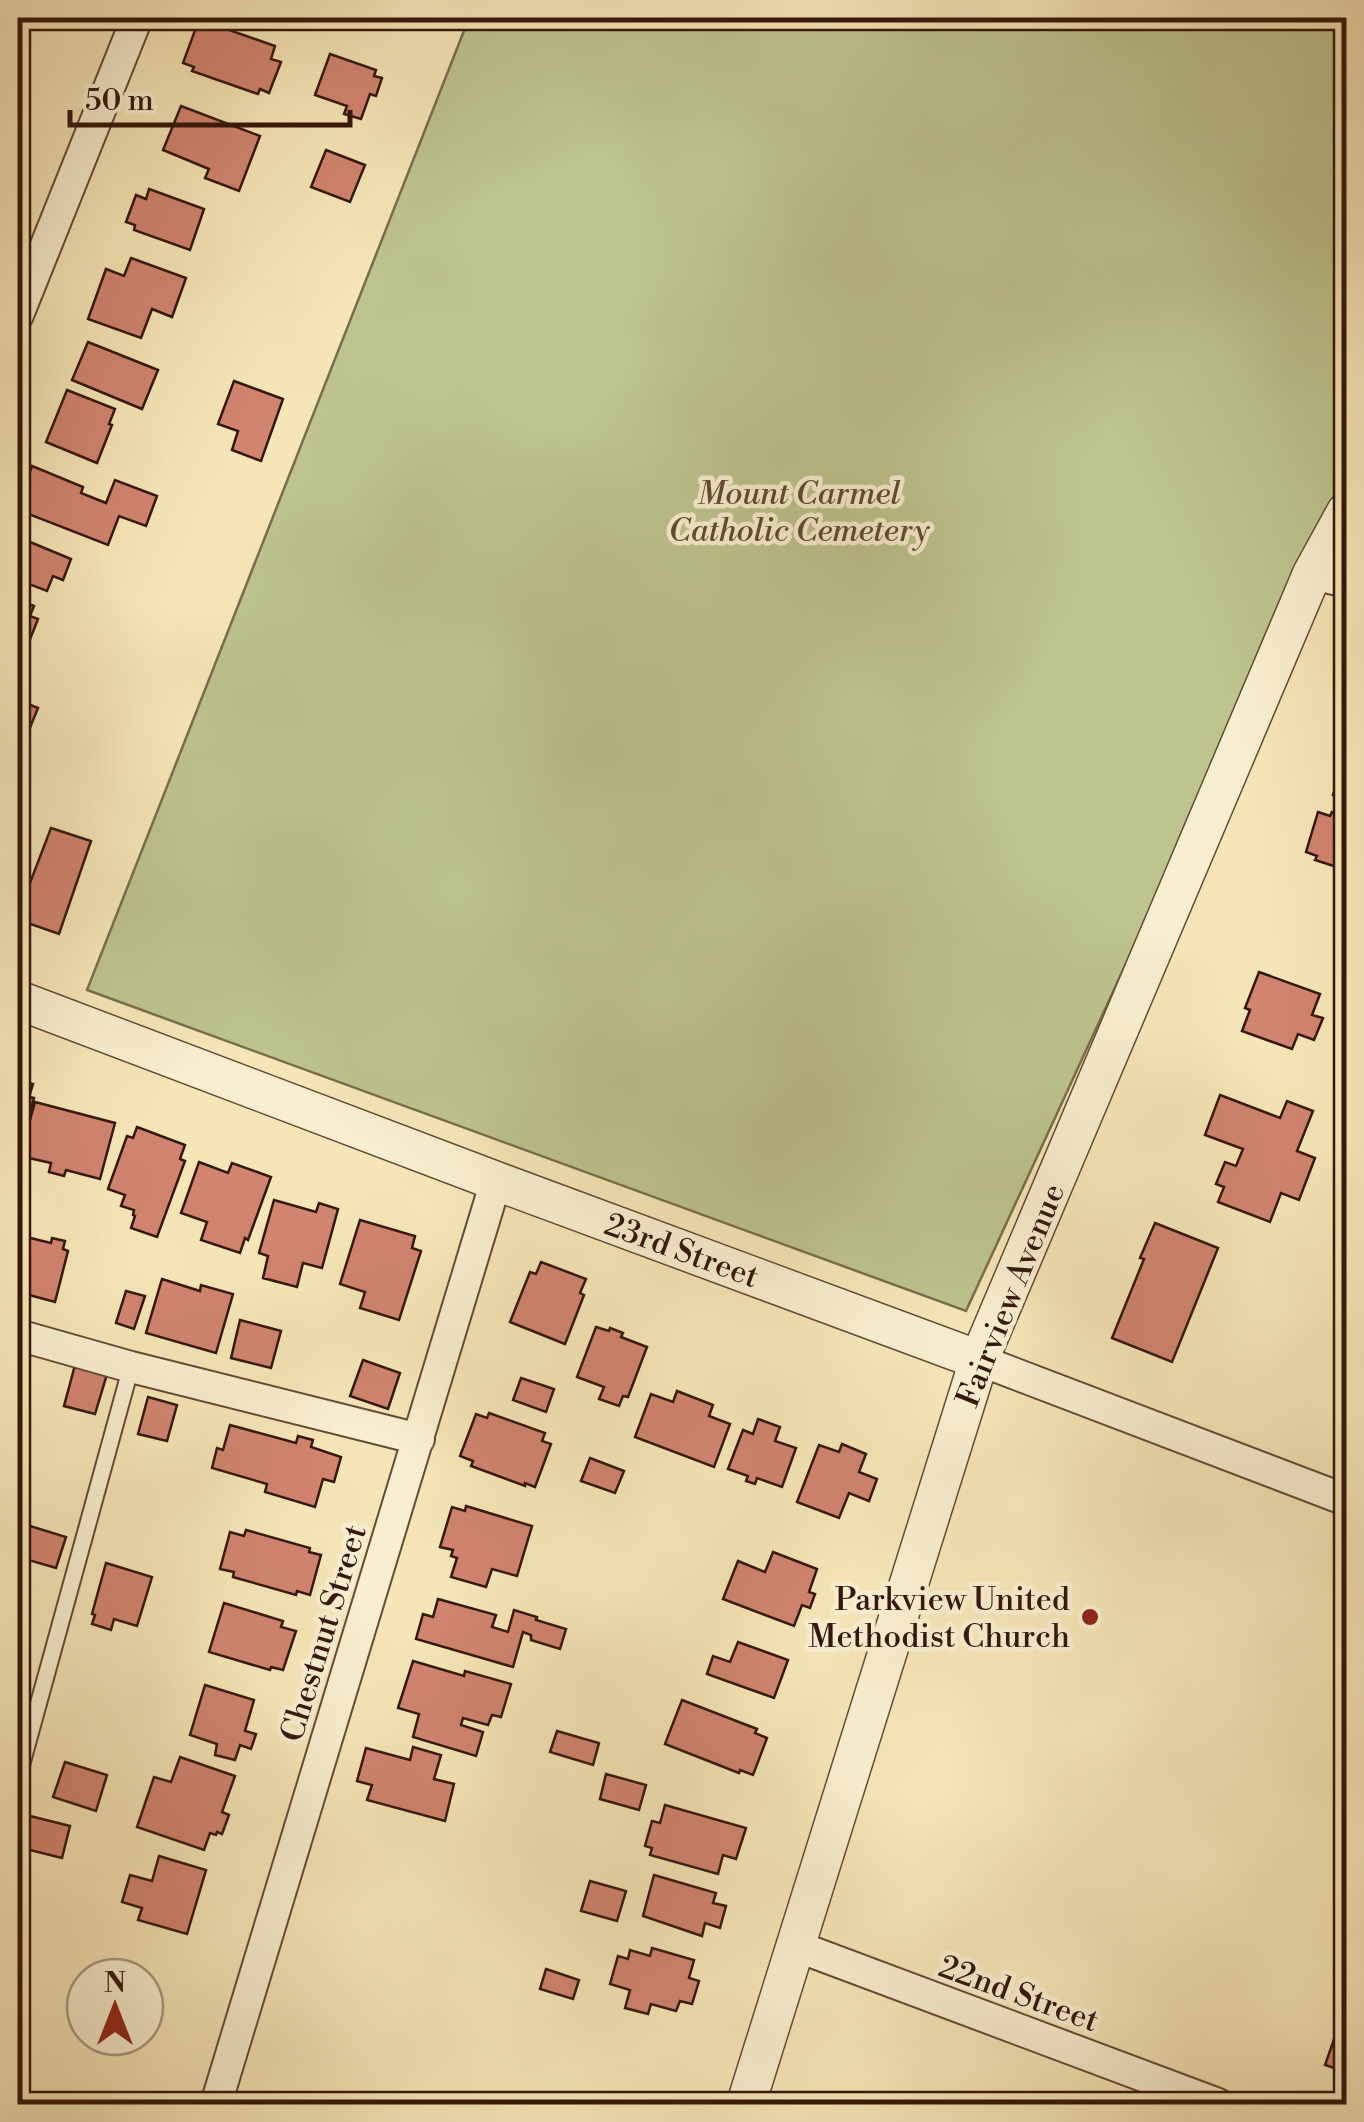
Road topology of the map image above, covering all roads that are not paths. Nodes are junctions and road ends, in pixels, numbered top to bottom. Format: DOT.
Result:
graph roads {
  1 [pos="137,18"];
  2 [pos="18,315"];
  3 [pos="1346,512"];
  4 [pos="1330,578"];
  5 [pos="18,1000"];
  6 [pos="496,1182"];
  7 [pos="18,1334"];
  8 [pos="979,1360"];
  9 [pos="131,1367"];
  10 [pos="419,1439"];
  11 [pos="1346,1500"];
  12 [pos="18,1778"];
  13 [pos="796,1946"];
  14 [pos="216,2104"];
  15 [pos="746,2104"];
  16 [pos="1218,2104"];
  1 -- 2 [label="street"];
  3 -- 4 [label="street, Fairview Avenue"];
  4 -- 8 [label="street, Fairview Avenue"];
  5 -- 6 [label="street, 23rd Street"];
  6 -- 8 [label="street, 23rd Street"];
  6 -- 10 [label="street, Chestnut Street"];
  7 -- 9 [label="street"];
  8 -- 11 [label="street, 23rd Street"];
  8 -- 13 [label="street, Fairview Avenue"];
  9 -- 10 [label="street"];
  9 -- 12 [label="lane"];
  10 -- 14 [label="street, Chestnut Street"];
  13 -- 15 [label="street, Fairview Avenue"];
  13 -- 16 [label="street, 22nd Street"];
}
